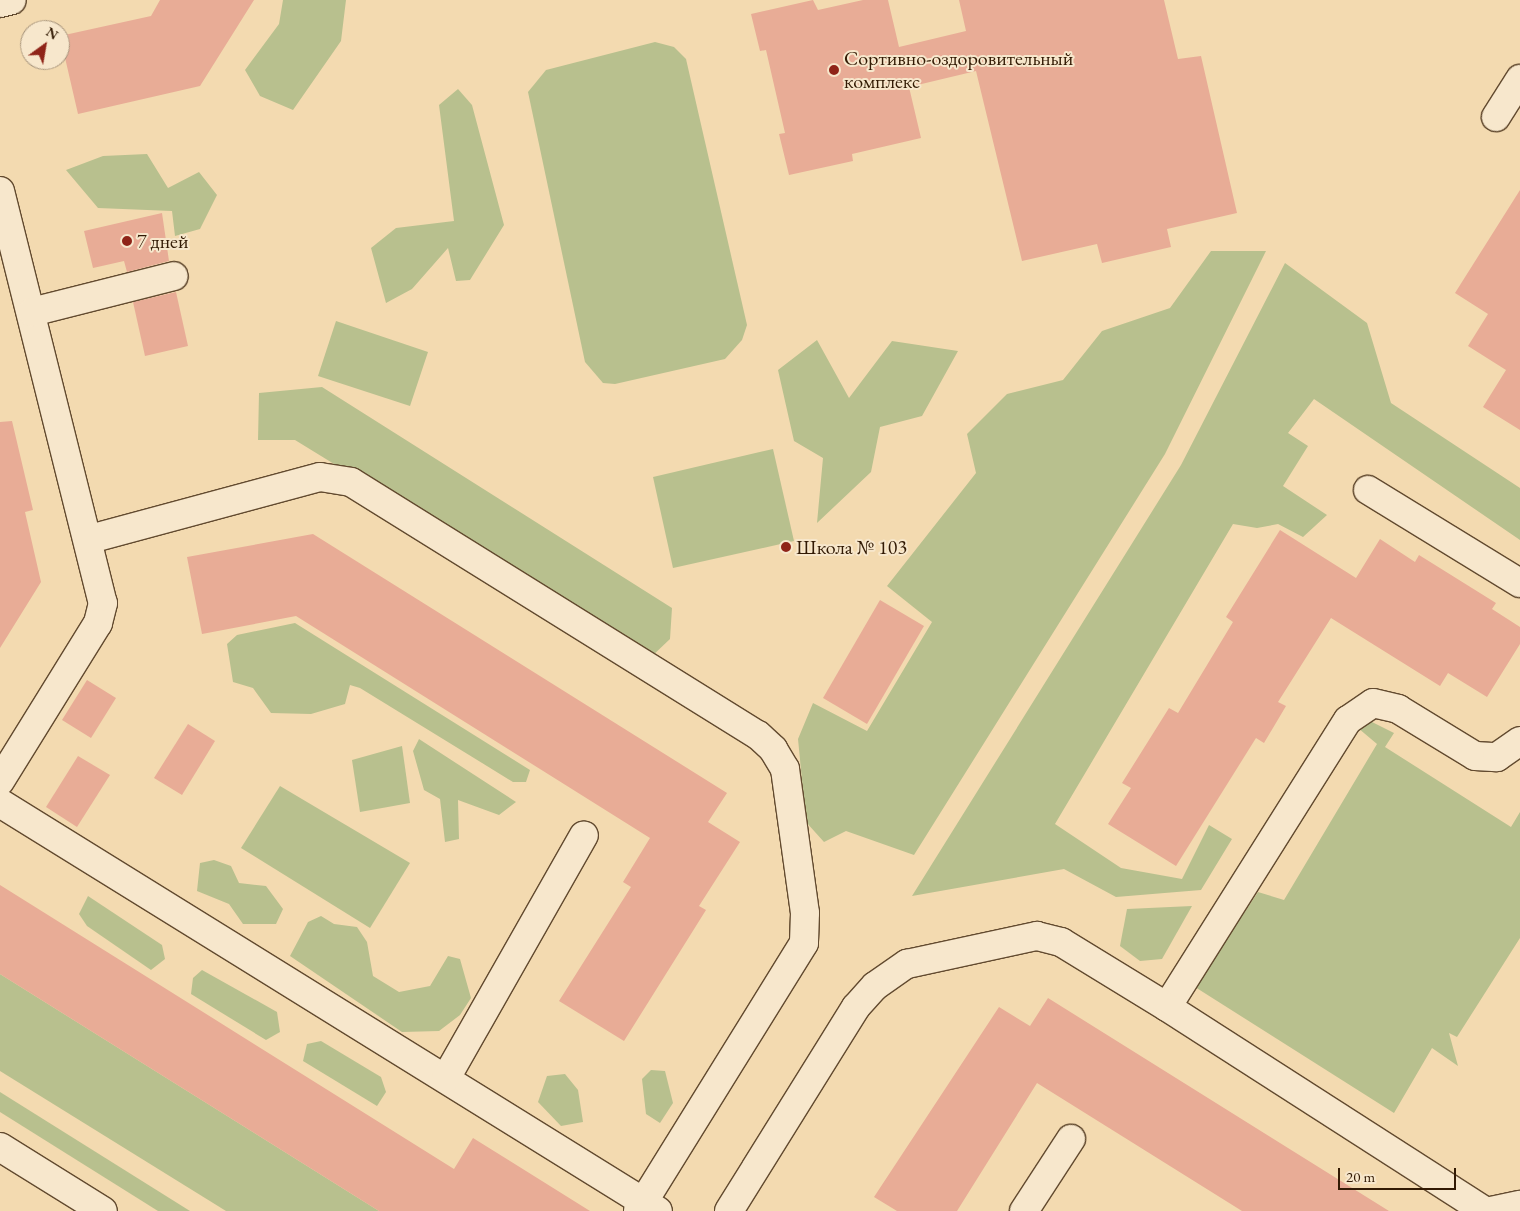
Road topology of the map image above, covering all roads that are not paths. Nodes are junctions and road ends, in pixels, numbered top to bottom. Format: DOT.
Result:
graph roads {
  1 [pos="12,0"];
  2 [pos="0,3"];
  3 [pos="1520,79"];
  4 [pos="1496,117"];
  5 [pos="0,191"];
  6 [pos="174,276"];
  7 [pos="32,312"];
  8 [pos="1368,490"];
  9 [pos="90,539"];
  10 [pos="1520,583"];
  11 [pos="1520,741"];
  12 [pos="0,782"];
  13 [pos="0,803"];
  14 [pos="584,835"];
  15 [pos="1167,1007"];
  16 [pos="446,1078"];
  17 [pos="1070,1139"];
  18 [pos="0,1147"];
  19 [pos="1520,1205"];
  20 [pos="647,1208"];
  21 [pos="103,1211"];
  22 [pos="729,1211"];
  23 [pos="1024,1211"];
  24 [pos="1485,1211"];
  25 [pos="1491,1211"];
  1 -- 2 [label="street"];
  3 -- 4 [label="street"];
  5 -- 7 [label="street"];
  6 -- 7 [label="street"];
  7 -- 9 [label="street"];
  8 -- 10 [label="street"];
  9 -- 12 [label="street"];
  9 -- 20 [label="street"];
  11 -- 15 [label="street"];
  13 -- 16 [label="street"];
  14 -- 16 [label="street"];
  15 -- 22 [label="street"];
  15 -- 24 [label="street"];
  16 -- 20 [label="street"];
  17 -- 23 [label="street"];
  18 -- 21 [label="street"];
  19 -- 25 [label="street"];
}
